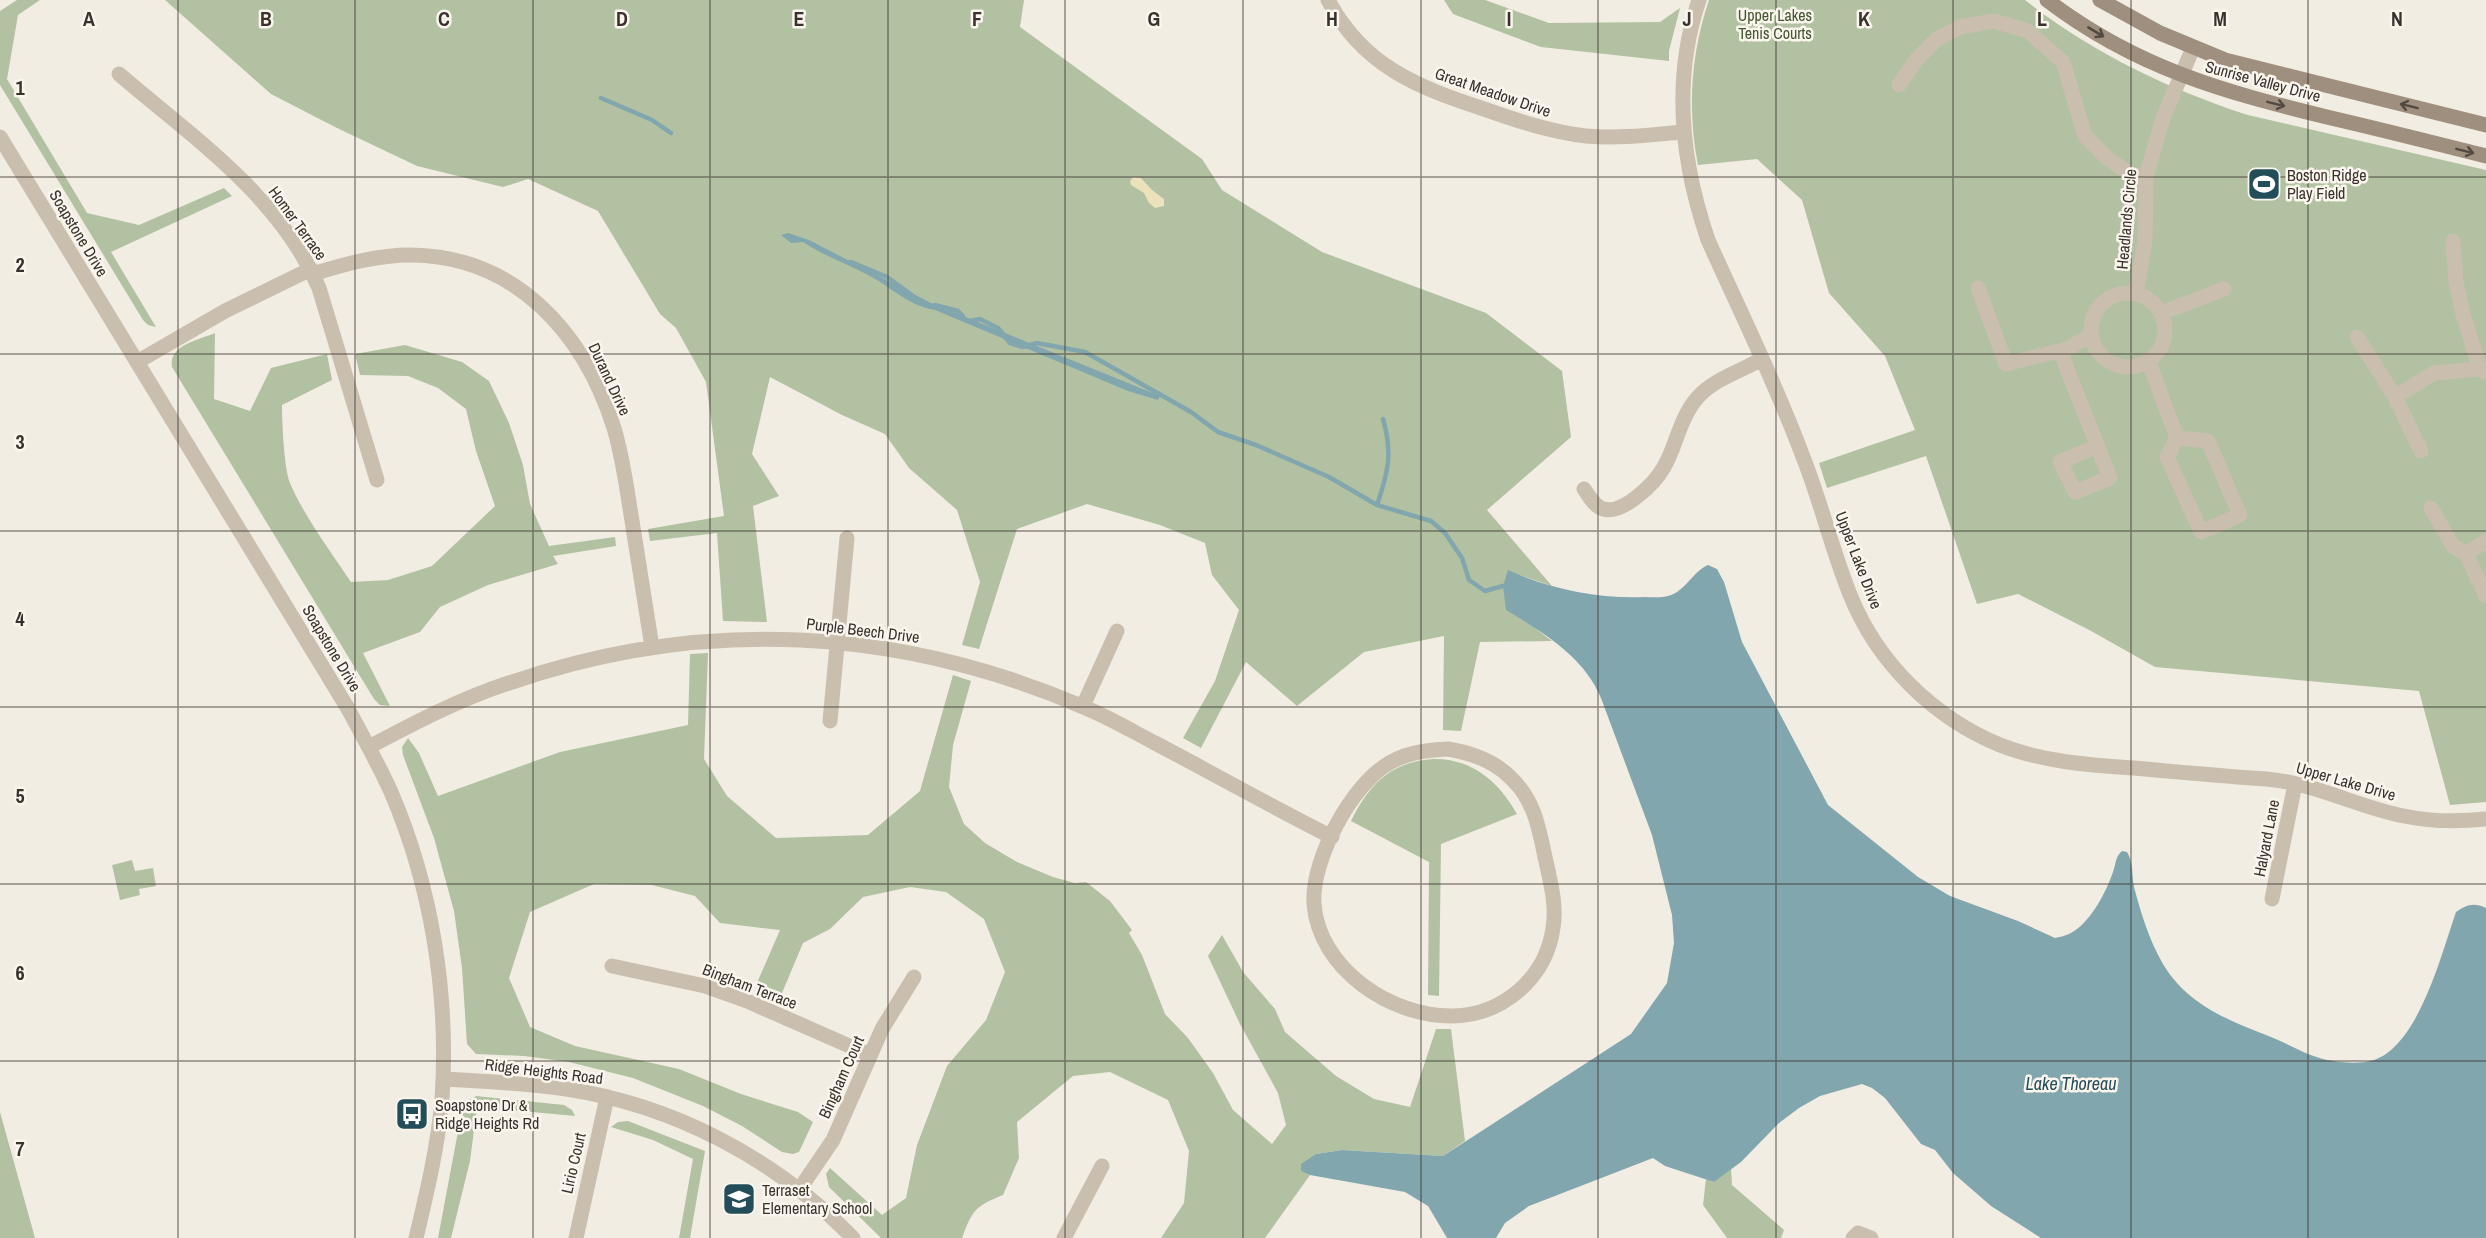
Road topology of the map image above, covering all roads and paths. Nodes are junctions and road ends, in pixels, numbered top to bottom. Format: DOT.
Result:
graph roads {
  1 [pos="1328,0"];
  2 [pos="1699,0"];
  3 [pos="2047,0"];
  4 [pos="2100,0"];
  5 [pos="2193,48"];
  6 [pos="119,74"];
  7 [pos="2181,76"];
  8 [pos="1899,85"];
  9 [pos="2486,125"];
  10 [pos="1682,132"];
  11 [pos="0,136"];
  12 [pos="2486,156"];
  13 [pos="2146,177"];
  14 [pos="2453,241"];
  15 [pos="312,272"];
  16 [pos="1978,288"];
  17 [pos="2224,289"];
  18 [pos="2136,294"];
  19 [pos="2161,313"];
  20 [pos="2091,335"];
  21 [pos="2357,337"];
  22 [pos="2060,351"];
  23 [pos="1761,360"];
  24 [pos="2148,360"];
  25 [pos="137,362"];
  26 [pos="2483,371"];
  27 [pos="2395,398"];
  28 [pos="2177,438"];
  29 [pos="2097,446"];
  30 [pos="2421,451"];
  31 [pos="377,480"];
  32 [pos="1584,489"];
  33 [pos="2431,508"];
  34 [pos="847,538"];
  35 [pos="2486,541"];
  36 [pos="2466,554"];
  37 [pos="2486,596"];
  38 [pos="1117,631"];
  39 [pos="837,642"];
  40 [pos="652,647"];
  41 [pos="1083,706"];
  42 [pos="830,721"];
  43 [pos="369,747"];
  44 [pos="2295,784"];
  45 [pos="2486,819"];
  46 [pos="1332,837"];
  47 [pos="2272,899"];
  48 [pos="612,966"];
  49 [pos="914,977"];
  50 [pos="870,1055"];
  51 [pos="442,1079"];
  52 [pos="607,1097"];
  53 [pos="1102,1166"];
  54 [pos="799,1190"];
  55 [pos="416,1238"];
  56 [pos="576,1238"];
  57 [pos="852,1238"];
  58 [pos="1064,1238"];
  59 [pos="1853,1238"];
  60 [pos="1871,1238"];
  1 -- 10 [label="street, Great Meadow Drive"];
  2 -- 10 [label="street, Upper Lake Drive"];
  3 -- 7 [label="main road, Sunrise Valley Drive, one-way"];
  4 -- 5 [label="main road, Sunrise Valley Drive"];
  5 -- 7 [label="street, Headlands Circle"];
  9 -- 5 [label="main road, Sunrise Valley Drive, one-way"];
  6 -- 15 [label="street, Homer Terrace"];
  7 -- 12 [label="main road, Sunrise Valley Drive, one-way"];
  7 -- 13 [label="street, Headlands Circle"];
  8 -- 13 [label="street"];
  10 -- 23 [label="street, Upper Lake Drive"];
  11 -- 25 [label="street, Soapstone Drive"];
  13 -- 18 [label="street, Headlands Circle"];
  14 -- 26 [label="street"];
  15 -- 25 [label="street, Durand Drive"];
  15 -- 31 [label="street, Homer Terrace"];
  15 -- 40 [label="street, Durand Drive"];
  16 -- 22 [label="street"];
  17 -- 19 [label="street"];
  18 -- 19 [label="street, Headlands Circle"];
  18 -- 20 [label="street, Headlands Circle"];
  19 -- 24 [label="street"];
  20 -- 22 [label="street"];
  20 -- 24 [label="street"];
  21 -- 27 [label="street"];
  22 -- 29 [label="street"];
  23 -- 32 [label="street"];
  23 -- 44 [label="street, Upper Lake Drive"];
  24 -- 28 [label="street"];
  25 -- 43 [label="street, Soapstone Drive"];
  26 -- 27 [label="street"];
  27 -- 30 [label="street"];
  28 -- 28 [label="street"];
  33 -- 36 [label="street"];
  34 -- 39 [label="street"];
  35 -- 36 [label="street"];
  36 -- 37 [label="street"];
  38 -- 41 [label="street"];
  39 -- 40 [label="street, Purple Beech Drive"];
  39 -- 41 [label="street, Purple Beech Drive"];
  39 -- 42 [label="street"];
  40 -- 43 [label="street, Purple Beech Drive"];
  41 -- 46 [label="street, Purple Beech Drive"];
  43 -- 51 [label="street, Soapstone Drive"];
  44 -- 45 [label="street, Upper Lake Drive"];
  44 -- 47 [label="street, Halyard Lane"];
  46 -- 46 [label="street"];
  48 -- 50 [label="street, Bingham Terrace"];
  49 -- 50 [label="street, Bingham Court"];
  50 -- 54 [label="street, Bingham Court"];
  51 -- 52 [label="street, Ridge Heights Road"];
  51 -- 55 [label="street, Soapstone Drive"];
  52 -- 54 [label="street, Ridge Heights Road"];
  52 -- 56 [label="street, Lirio Court"];
  53 -- 58 [label="street"];
  54 -- 57 [label="street, Ridge Heights Road"];
  59 -- 60 [label="street"];
}
